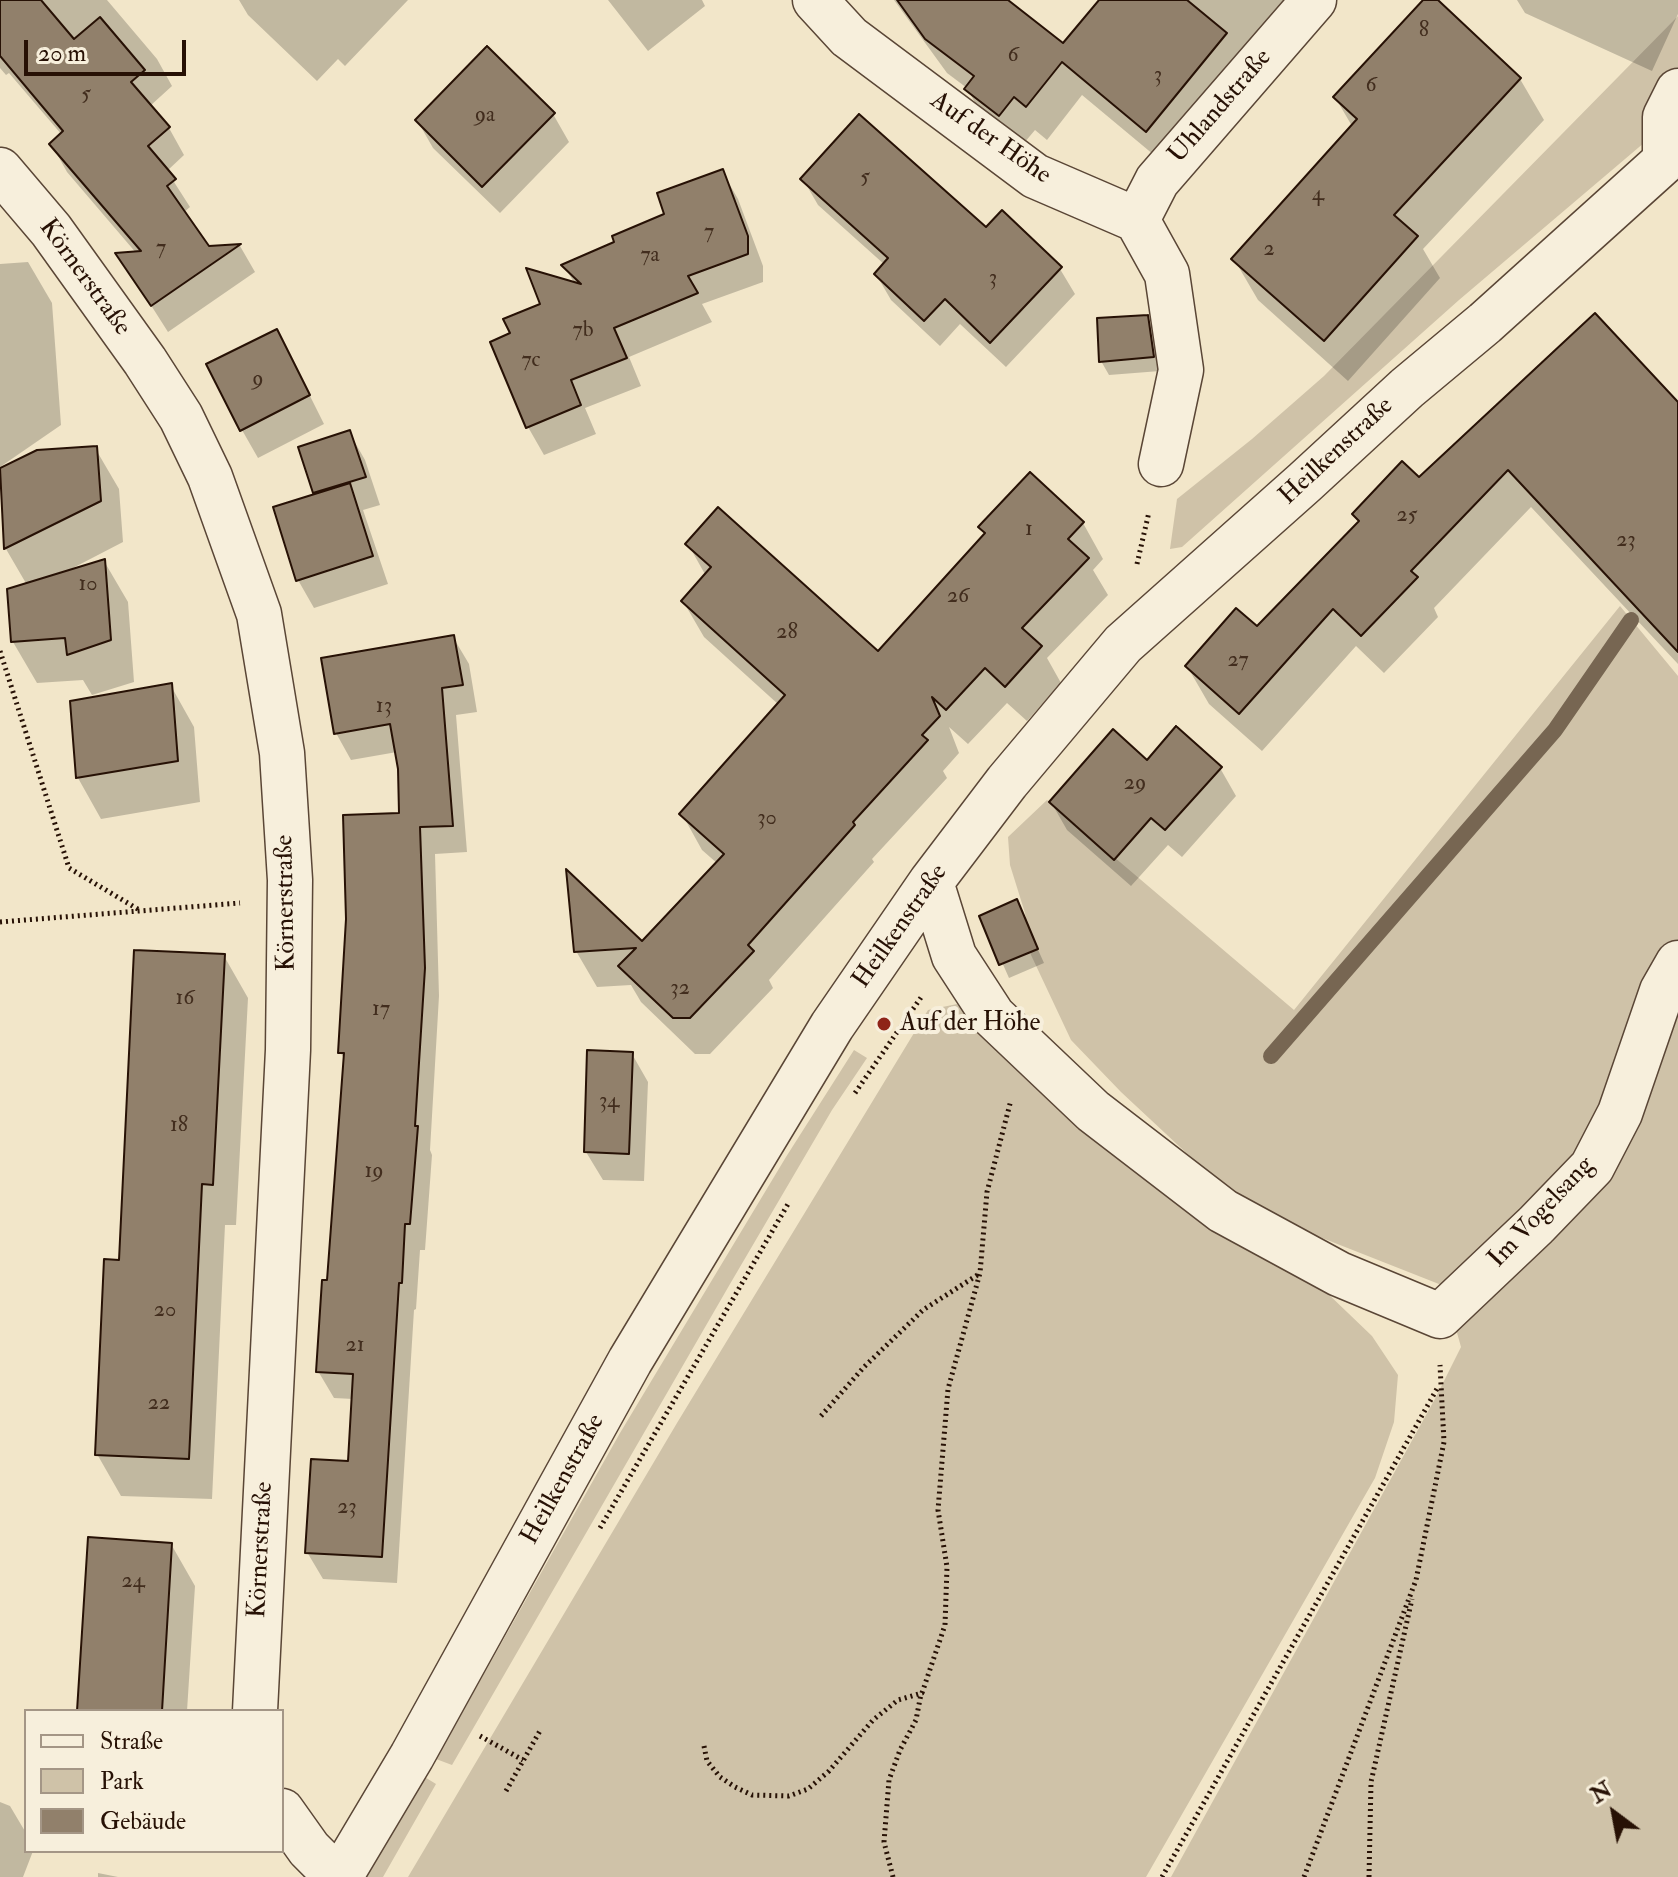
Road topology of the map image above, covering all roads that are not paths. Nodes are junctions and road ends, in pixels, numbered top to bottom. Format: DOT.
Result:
graph roads {
  1 [pos="815,0"];
  2 [pos="1314,0"];
  3 [pos="1678,91"];
  4 [pos="1672,154"];
  5 [pos="0,170"];
  6 [pos="1137,220"];
  7 [pos="1161,464"];
  8 [pos="931,882"];
  9 [pos="1678,963"];
  10 [pos="255,1709"];
  11 [pos="284,1814"];
  12 [pos="339,1877"];
  1 -- 6 [label="street, Auf der Höhe"];
  2 -- 6 [label="street, Uhlandstraße"];
  3 -- 4 [label="street"];
  4 -- 8 [label="street, Heilkenstraße"];
  5 -- 10 [label="street, Körnerstraße"];
  6 -- 7 [label="street"];
  8 -- 9 [label="street, Im Vogelsang"];
  8 -- 12 [label="street, Heilkenstraße"];
  11 -- 12 [label="street"];
}
